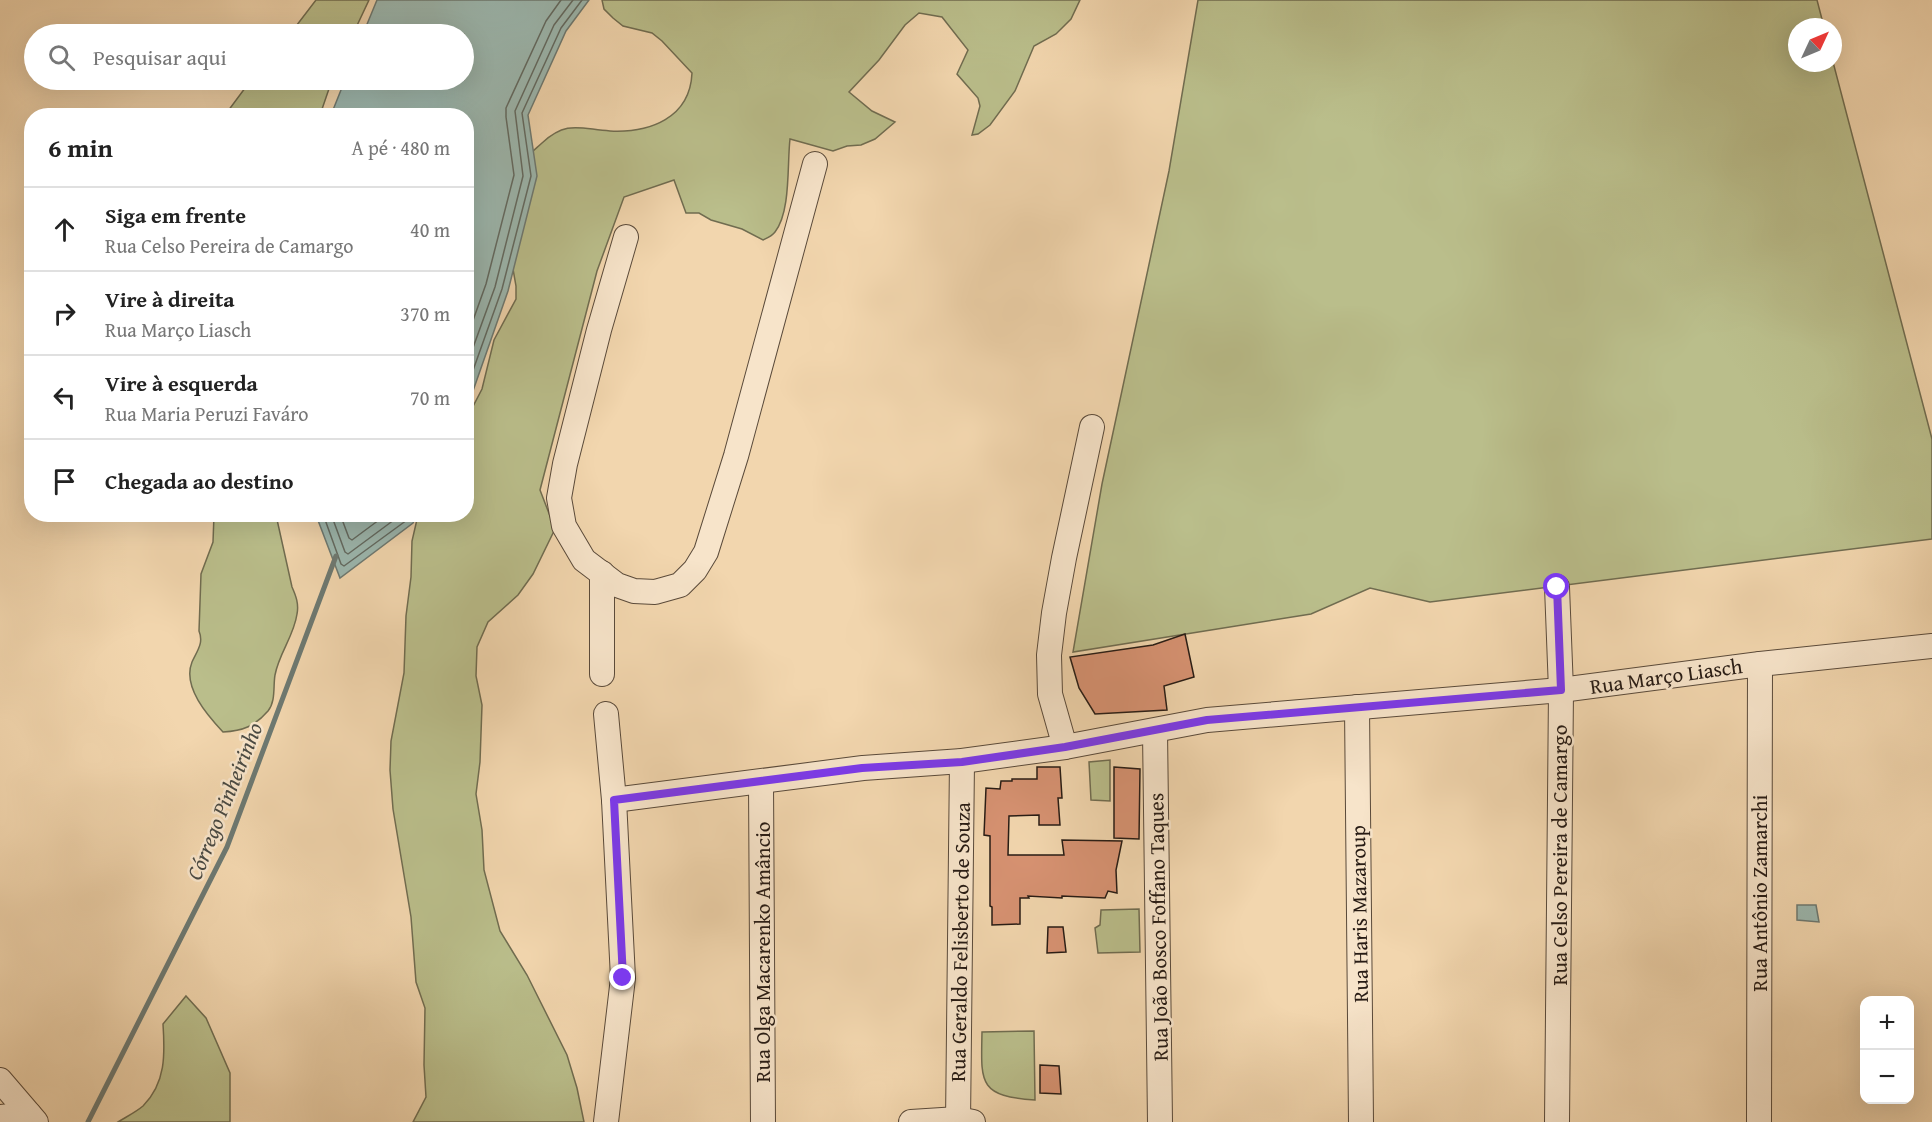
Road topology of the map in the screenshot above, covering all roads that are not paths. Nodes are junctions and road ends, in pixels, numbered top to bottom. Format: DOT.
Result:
graph roads {
  1 [pos="815,164"];
  2 [pos="626,237"];
  3 [pos="1092,427"];
  4 [pos="602,573"];
  5 [pos="1557,587"];
  6 [pos="1932,646"];
  7 [pos="1760,664"];
  8 [pos="602,674"];
  9 [pos="1561,690"];
  10 [pos="1357,707"];
  11 [pos="606,714"];
  12 [pos="1155,731"];
  13 [pos="1065,747"];
  14 [pos="962,762"];
  15 [pos="761,782"];
  16 [pos="614,800"];
  17 [pos="0,1080"];
  18 [pos="0,1117"];
  19 [pos="32,1118"];
  20 [pos="963,1121"];
  21 [pos="606,1122"];
  22 [pos="763,1122"];
  23 [pos="911,1122"];
  24 [pos="1160,1122"];
  25 [pos="1361,1122"];
  26 [pos="1557,1122"];
  27 [pos="1759,1122"];
  1 -- 4 [label="street"];
  2 -- 4 [label="street"];
  3 -- 13 [label="street"];
  4 -- 8 [label="street"];
  5 -- 9 [label="street, Rua Celso Pereira de Camargo"];
  6 -- 7 [label="street, Rua Março Liasch"];
  7 -- 9 [label="street, Rua Março Liasch"];
  7 -- 27 [label="street, Rua Antônio Zamarchi"];
  9 -- 10 [label="street, Rua Março Liasch"];
  9 -- 26 [label="street, Rua Celso Pereira de Camargo"];
  10 -- 12 [label="street, Rua Março Liasch"];
  10 -- 25 [label="street, Rua Haris Mazaroup"];
  11 -- 16 [label="street"];
  12 -- 13 [label="street, Rua Março Liasch"];
  12 -- 24 [label="street, Rua João Bosco Foffano Taques"];
  13 -- 14 [label="street, Rua Março Liasch"];
  14 -- 15 [label="street, Rua Março Liasch"];
  14 -- 20 [label="street, Rua Geraldo Felisberto de Souza"];
  15 -- 16 [label="street, Rua Março Liasch"];
  15 -- 22 [label="street, Rua Olga Macarenko Amâncio"];
  16 -- 21 [label="street"];
  17 -- 19 [label="street"];
  18 -- 19 [label="street"];
  20 -- 23 [label="street"];
}
